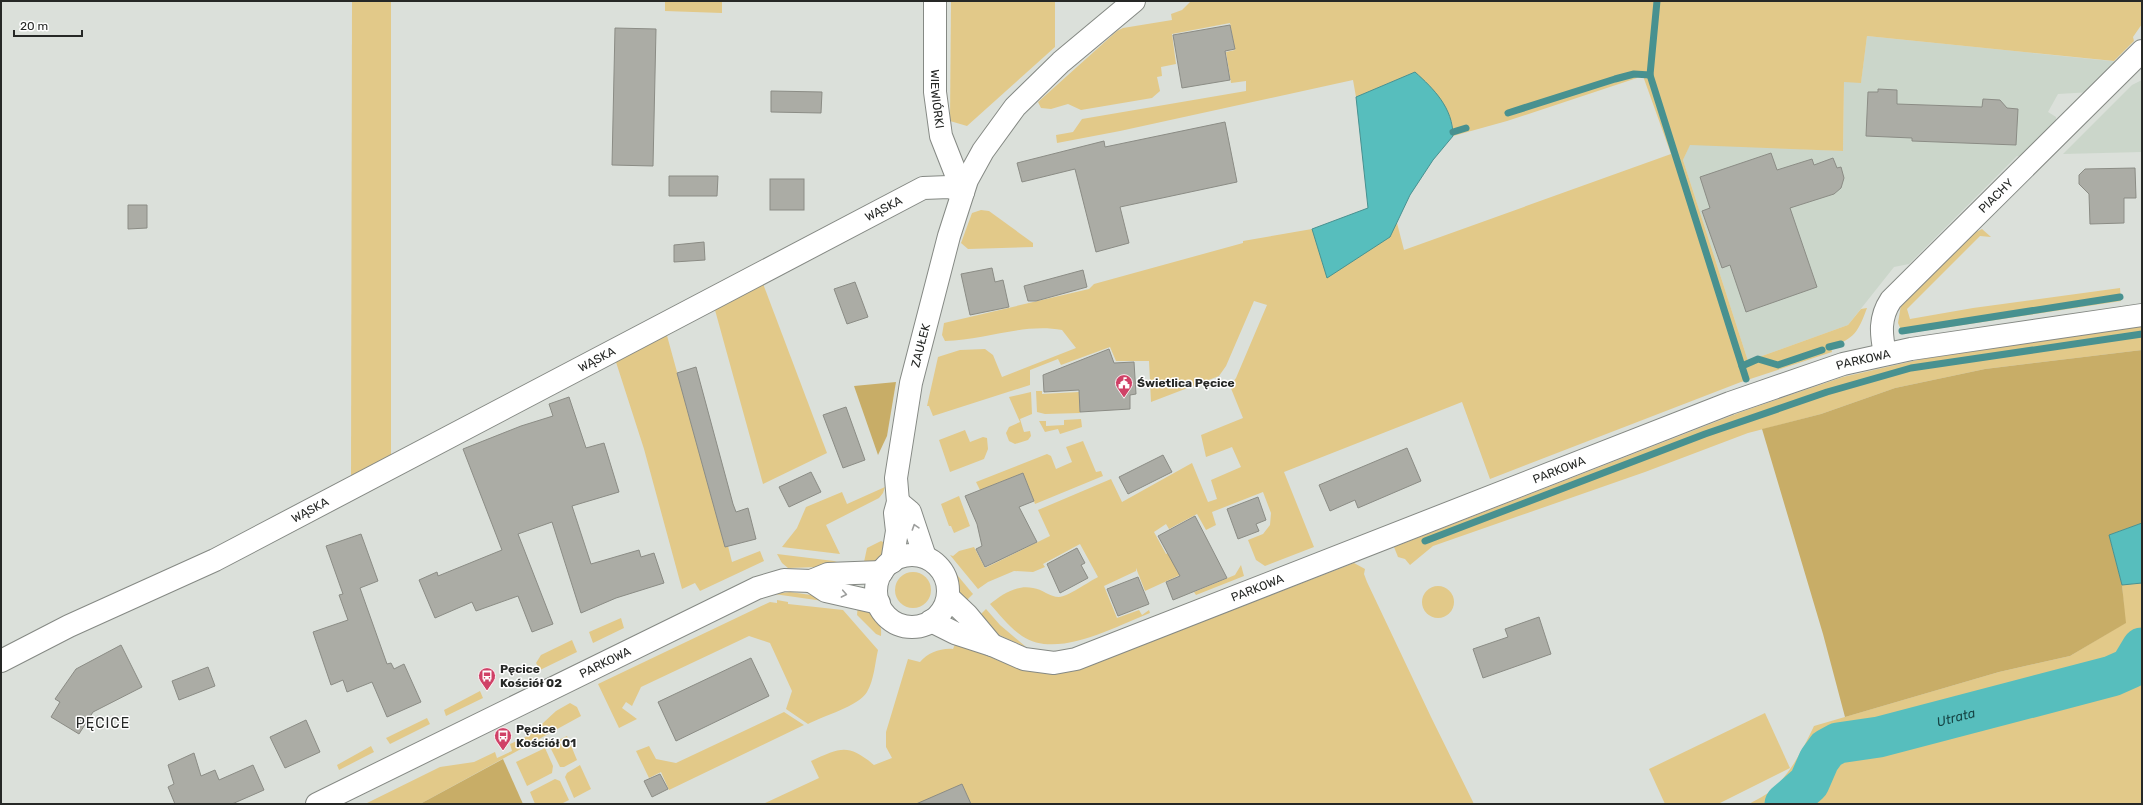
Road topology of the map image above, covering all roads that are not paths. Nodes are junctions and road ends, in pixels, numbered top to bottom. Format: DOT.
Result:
graph roads {
  1 [pos="935,1"];
  2 [pos="1134,1"];
  3 [pos="2142,52"];
  4 [pos="963,192"];
  5 [pos="2142,315"];
  6 [pos="1885,354"];
  7 [pos="898,502"];
  8 [pos="925,557"];
  9 [pos="887,567"];
  10 [pos="812,581"];
  11 [pos="948,597"];
  12 [pos="879,603"];
  13 [pos="931,621"];
  14 [pos="992,645"];
  15 [pos="1,661"];
  16 [pos="317,804"];
  1 -- 4 [label="street, WIEWIÓRKI"];
  2 -- 4 [label="street"];
  3 -- 6 [label="street, PIACHY"];
  4 -- 7 [label="street, ZAUŁEK"];
  4 -- 15 [label="street, WĄSKA"];
  5 -- 6 [label="street, PARKOWA"];
  6 -- 14 [label="street, PARKOWA"];
  8 -- 7 [label="street, one-way"];
  7 -- 9 [label="street, ZAUŁEK"];
  8 -- 9 [label="street"];
  8 -- 11 [label="street"];
  9 -- 10 [label="street, PARKOWA"];
  9 -- 12 [label="street"];
  10 -- 12 [label="street, one-way"];
  10 -- 16 [label="street, PARKOWA"];
  11 -- 13 [label="street"];
  11 -- 14 [label="street, PARKOWA"];
  12 -- 13 [label="street"];
  13 -- 14 [label="street, PARKOWA"];
}
